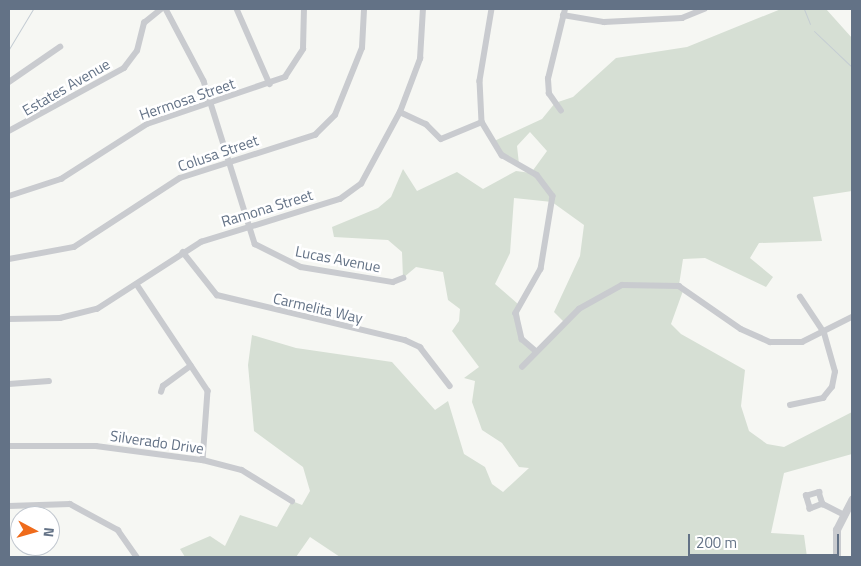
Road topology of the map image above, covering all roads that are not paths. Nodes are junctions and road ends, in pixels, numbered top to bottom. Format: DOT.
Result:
graph roads {
  1 [pos="161,9"];
  2 [pos="166,9"];
  3 [pos="237,9"];
  4 [pos="304,9"];
  5 [pos="364,9"];
  6 [pos="423,9"];
  7 [pos="492,9"];
  8 [pos="704,9"];
  9 [pos="564,12"];
  10 [pos="60,47"];
  11 [pos="9,82"];
  12 [pos="270,84"];
  13 [pos="210,103"];
  14 [pos="561,111"];
  15 [pos="400,112"];
  16 [pos="482,122"];
  17 [pos="9,131"];
  18 [pos="227,160"];
  19 [pos="9,196"];
  20 [pos="249,226"];
  21 [pos="184,252"];
  22 [pos="9,258"];
  23 [pos="403,278"];
  24 [pos="138,286"];
  25 [pos="800,297"];
  26 [pos="852,317"];
  27 [pos="9,319"];
  28 [pos="824,333"];
  29 [pos="536,351"];
  30 [pos="191,366"];
  31 [pos="522,367"];
  32 [pos="48,381"];
  33 [pos="9,384"];
  34 [pos="450,386"];
  35 [pos="161,392"];
  36 [pos="790,405"];
  37 [pos="9,446"];
  38 [pos="203,460"];
  39 [pos="852,500"];
  40 [pos="292,501"];
  41 [pos="824,504"];
  42 [pos="9,506"];
  43 [pos="843,514"];
  44 [pos="137,557"];
  45 [pos="837,557"];
  1 -- 17 [label="street, Estates Avenue"];
  2 -- 13 [label="street, Lucas Avenue"];
  3 -- 12 [label="street"];
  4 -- 12 [label="street, Hermosa Street"];
  5 -- 18 [label="street, Colusa Street"];
  6 -- 15 [label="street, Ramona Street"];
  7 -- 16 [label="street"];
  8 -- 9 [label="street"];
  9 -- 14 [label="street"];
  10 -- 11 [label="street"];
  12 -- 13 [label="street, Hermosa Street"];
  13 -- 18 [label="street, Lucas Avenue"];
  13 -- 19 [label="street, Hermosa Street"];
  15 -- 16 [label="street"];
  15 -- 20 [label="street, Ramona Street"];
  16 -- 29 [label="street"];
  18 -- 20 [label="street, Lucas Avenue"];
  18 -- 22 [label="street, Colusa Street"];
  20 -- 21 [label="street, Ramona Street"];
  20 -- 23 [label="street, Lucas Avenue"];
  21 -- 24 [label="street, Ramona Street"];
  21 -- 34 [label="street, Carmelita Way"];
  24 -- 27 [label="street, Ramona Street"];
  24 -- 30 [label="street"];
  25 -- 28 [label="street"];
  26 -- 28 [label="street"];
  28 -- 29 [label="street"];
  28 -- 36 [label="street"];
  29 -- 31 [label="street"];
  30 -- 35 [label="street"];
  30 -- 38 [label="street"];
  32 -- 33 [label="street"];
  37 -- 38 [label="street, Silverado Drive"];
  38 -- 40 [label="street, Silverado Drive"];
  39 -- 43 [label="street"];
  41 -- 43 [label="street"];
  42 -- 44 [label="street"];
  43 -- 45 [label="street"];
}
